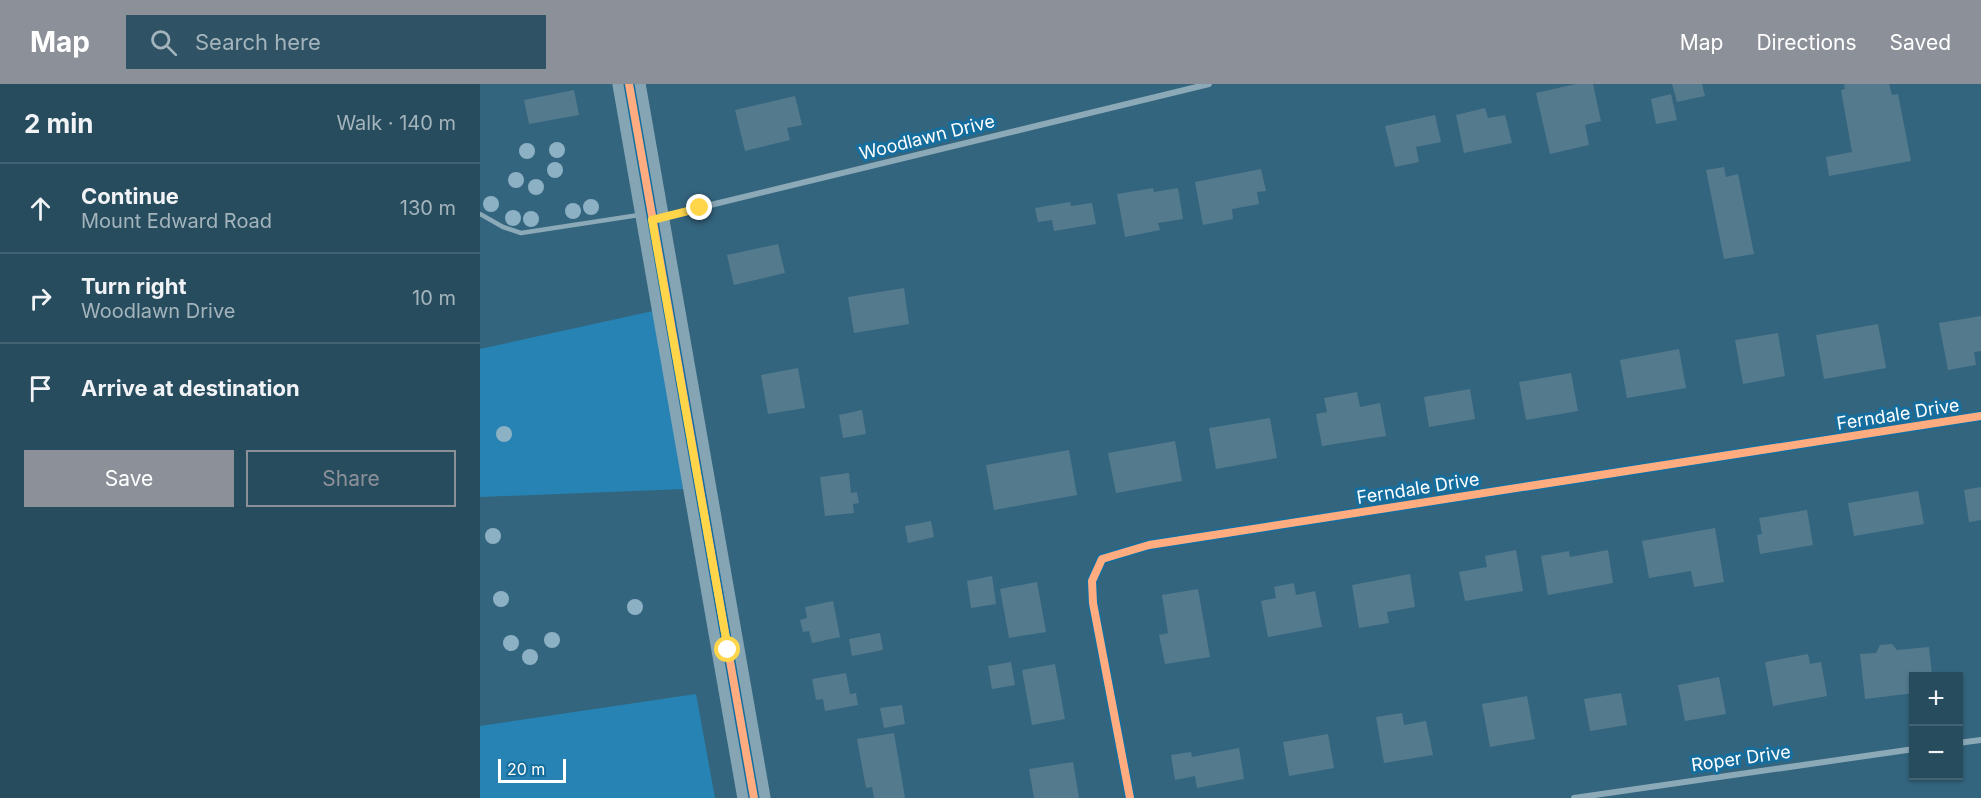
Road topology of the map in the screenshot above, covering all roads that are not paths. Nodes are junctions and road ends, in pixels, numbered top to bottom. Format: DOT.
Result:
graph roads {
  1 [pos="629,84"];
  2 [pos="1209,84"];
  3 [pos="480,214"];
  4 [pos="651,217"];
  5 [pos="1981,416"];
  6 [pos="1981,740"];
  7 [pos="1963,742"];
  8 [pos="1909,750"];
  9 [pos="754,798"];
  10 [pos="1130,798"];
  11 [pos="1574,798"];
  1 -- 4 [label="street"];
  2 -- 4 [label="street, Woodlawn Drive"];
  3 -- 4 [label="lane"];
  4 -- 9 [label="street"];
  5 -- 10 [label="street, Ferndale Drive"];
  6 -- 7 [label="street"];
  8 -- 11 [label="street, Roper Drive"];
}
